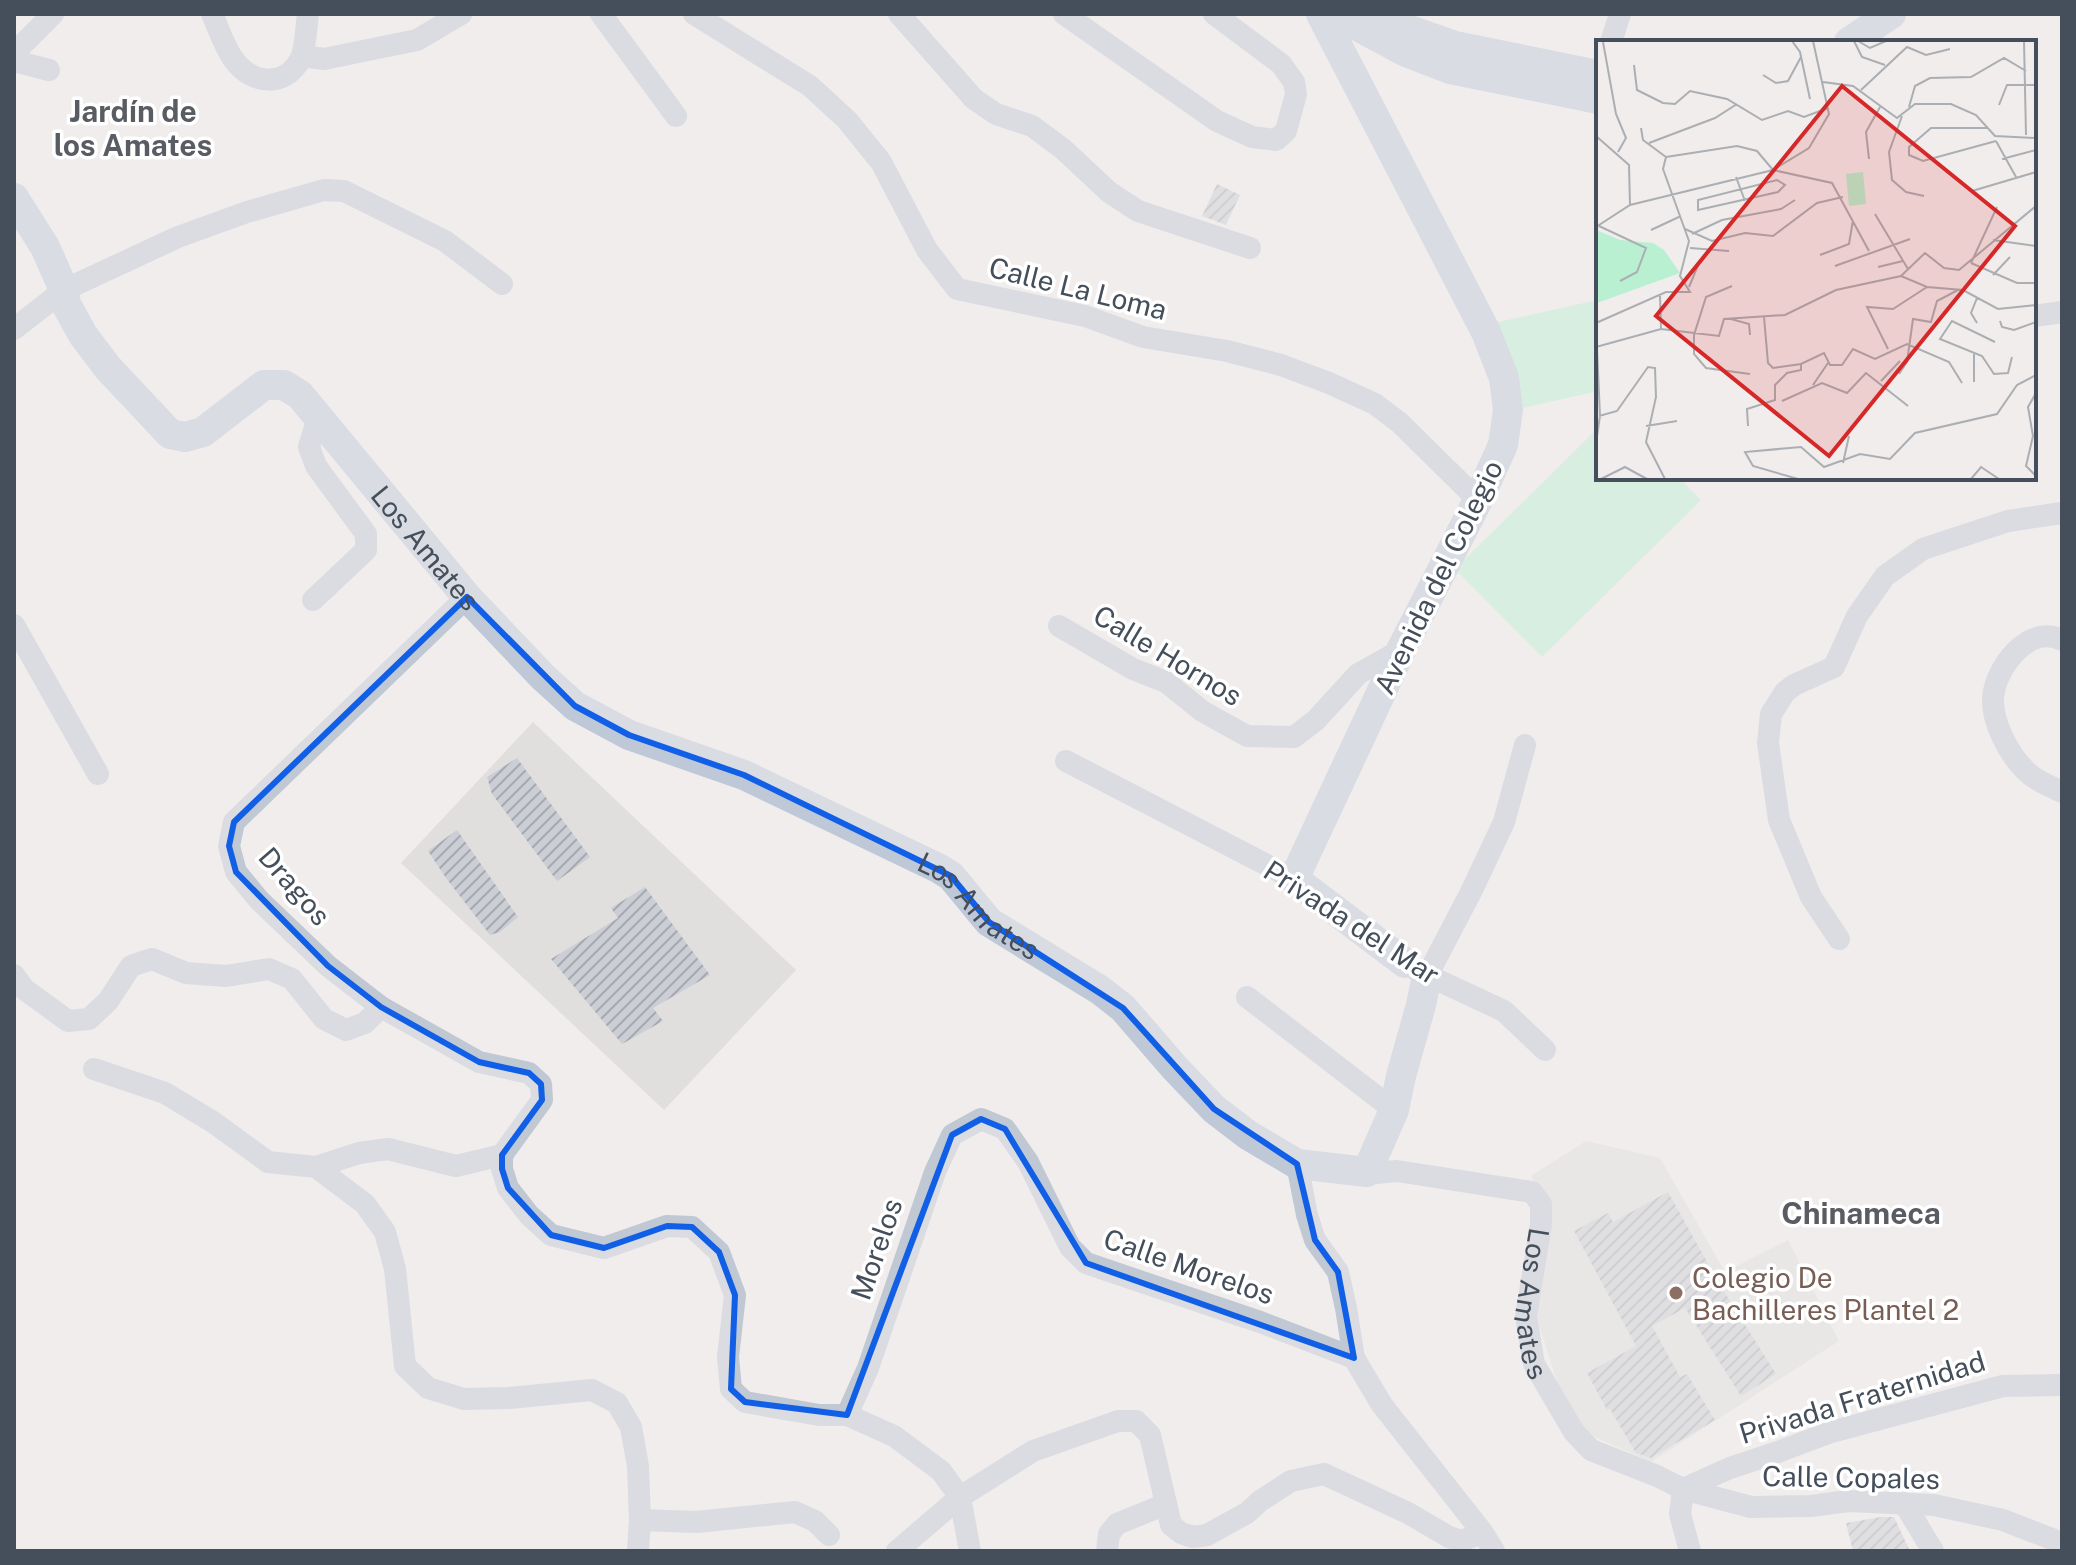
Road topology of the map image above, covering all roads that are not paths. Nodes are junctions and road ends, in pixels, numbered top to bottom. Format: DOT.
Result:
graph roads {
  1 [pos="53,14"];
  2 [pos="212,14"];
  3 [pos="308,14"];
  4 [pos="461,14"];
  5 [pos="601,14"];
  6 [pos="694,14"];
  7 [pos="899,14"];
  8 [pos="1064,14"];
  9 [pos="1214,14"];
  10 [pos="1321,14"];
  11 [pos="1339,14"];
  12 [pos="1380,14"];
  13 [pos="1620,14"];
  14 [pos="1894,22"];
  15 [pos="1612,40"];
  16 [pos="1854,40"];
  17 [pos="14,53"];
  18 [pos="302,56"];
  19 [pos="14,61"];
  20 [pos="49,70"];
  21 [pos="1596,75"];
  22 [pos="1596,99"];
  23 [pos="676,116"];
  24 [pos="14,198"];
  25 [pos="1250,248"];
  26 [pos="502,284"];
  27 [pos="64,290"];
  28 [pos="2062,312"];
  29 [pos="2036,316"];
  30 [pos="14,329"];
  31 [pos="318,417"];
  32 [pos="1478,500"];
  33 [pos="2062,513"];
  34 [pos="467,597"];
  35 [pos="313,600"];
  36 [pos="14,625"];
  37 [pos="1059,626"];
  38 [pos="2062,640"];
  39 [pos="1401,650"];
  40 [pos="1525,745"];
  41 [pos="1066,761"];
  42 [pos="98,774"];
  43 [pos="2062,792"];
  44 [pos="1294,879"];
  45 [pos="1839,939"];
  46 [pos="1416,969"];
  47 [pos="19,982"];
  48 [pos="1247,997"];
  49 [pos="381,1007"];
  50 [pos="1545,1050"];
  51 [pos="94,1069"];
  52 [pos="1394,1110"];
  53 [pos="981,1119"];
  54 [pos="502,1155"];
  55 [pos="1297,1164"];
  56 [pos="316,1167"];
  57 [pos="1367,1172"];
  58 [pos="1354,1358"];
  59 [pos="2062,1385"];
  60 [pos="847,1415"];
  61 [pos="1683,1489"];
  62 [pos="960,1497"];
  63 [pos="1904,1503"];
  64 [pos="1166,1504"];
  65 [pos="640,1520"];
  66 [pos="829,1535"];
  67 [pos="1488,1542"];
  68 [pos="2062,1543"];
  69 [pos="638,1551"];
  70 [pos="897,1551"];
  71 [pos="970,1551"];
  72 [pos="1107,1551"];
  73 [pos="1690,1551"];
  74 [pos="1933,1551"];
  1 -- 17 [label="street"];
  2 -- 18 [label="street"];
  3 -- 18 [label="street"];
  4 -- 18 [label="street"];
  5 -- 23 [label="street"];
  6 -- 32 [label="street, Calle La Loma"];
  7 -- 25 [label="street"];
  8 -- 9 [label="street"];
  10 -- 32 [label="street, Avenida del Colegio"];
  11 -- 22 [label="street"];
  12 -- 21 [label="street"];
  13 -- 15 [label="street"];
  14 -- 16 [label="street"];
  19 -- 20 [label="street"];
  24 -- 27 [label="street"];
  26 -- 27 [label="street"];
  27 -- 30 [label="street"];
  27 -- 31 [label="street, Los Amates"];
  28 -- 29 [label="street"];
  31 -- 34 [label="street, Los Amates"];
  31 -- 35 [label="street"];
  32 -- 39 [label="street, Avenida del Colegio"];
  33 -- 45 [label="street"];
  34 -- 49 [label="street, Dragos"];
  34 -- 55 [label="street, Los Amates"];
  36 -- 42 [label="street"];
  37 -- 39 [label="street, Calle Hornos"];
  38 -- 43 [label="street"];
  39 -- 44 [label="street, Avenida del Colegio"];
  40 -- 46 [label="street"];
  41 -- 44 [label="street, Privada del Mar"];
  44 -- 46 [label="street, Privada del Mar"];
  46 -- 50 [label="street, Privada del Mar"];
  46 -- 52 [label="street"];
  47 -- 49 [label="street"];
  48 -- 52 [label="street"];
  49 -- 54 [label="street, Dragos"];
  51 -- 56 [label="street"];
  52 -- 57 [label="street"];
  53 -- 58 [label="street, Calle Morelos"];
  53 -- 60 [label="street, Morelos"];
  54 -- 56 [label="street"];
  54 -- 60 [label="street"];
  55 -- 57 [label="street, Los Amates"];
  55 -- 58 [label="street"];
  56 -- 65 [label="street"];
  57 -- 61 [label="street, Los Amates"];
  58 -- 67 [label="street"];
  59 -- 61 [label="street, Privada Fraternidad"];
  60 -- 62 [label="street"];
  61 -- 63 [label="street, Calle Copales"];
  61 -- 73 [label="street"];
  62 -- 64 [label="street"];
  62 -- 70 [label="street"];
  62 -- 71 [label="street"];
  63 -- 68 [label="street, Calle Copales"];
  63 -- 74 [label="street"];
  64 -- 67 [label="street"];
  64 -- 72 [label="street"];
  65 -- 66 [label="street"];
  65 -- 69 [label="street"];
}
